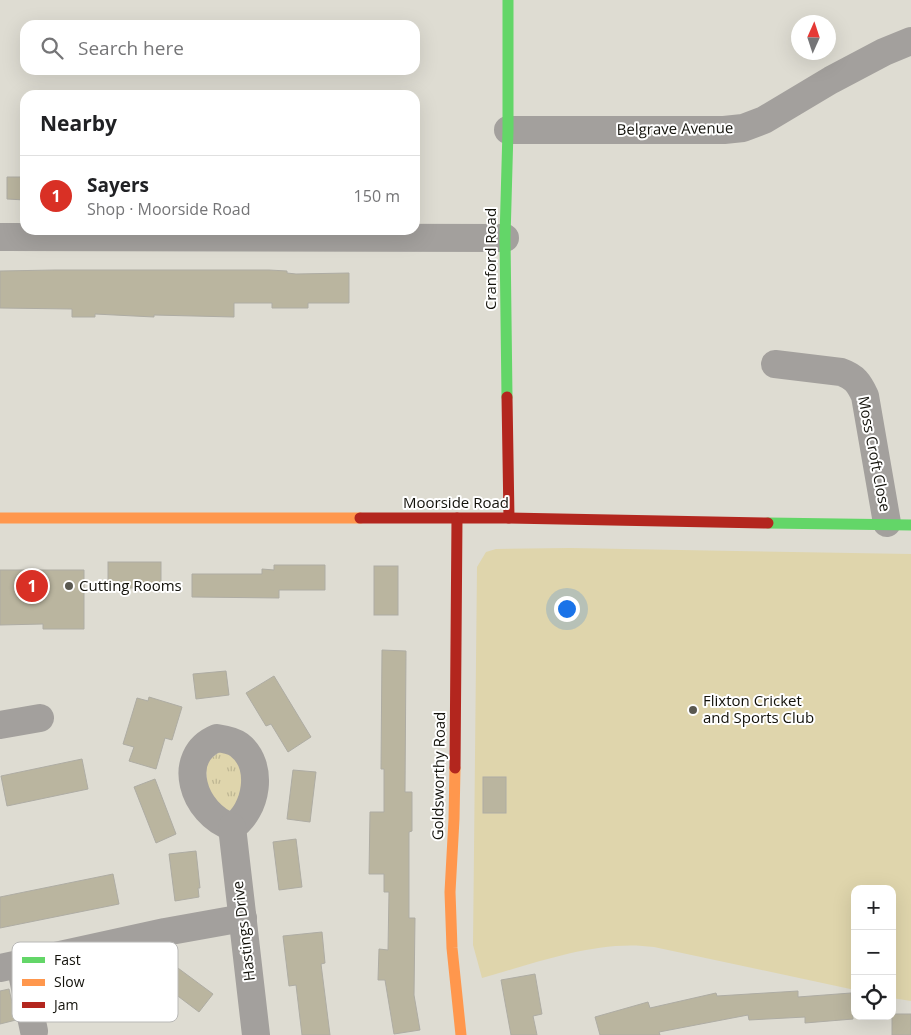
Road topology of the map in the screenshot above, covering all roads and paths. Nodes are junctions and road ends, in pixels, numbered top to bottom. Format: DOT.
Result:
graph roads {
  1 [pos="508,0"];
  2 [pos="911,41"];
  3 [pos="508,130"];
  4 [pos="0,237"];
  5 [pos="505,238"];
  6 [pos="774,364"];
  7 [pos="0,518"];
  8 [pos="457,518"];
  9 [pos="509,518"];
  10 [pos="899,524"];
  11 [pos="40,718"];
  12 [pos="0,725"];
  13 [pos="232,827"];
  14 [pos="243,918"];
  15 [pos="119,942"];
  16 [pos="31,1022"];
  17 [pos="34,1031"];
  18 [pos="256,1035"];
  19 [pos="461,1035"];
  1 -- 3 [label="street, Cranford Road"];
  2 -- 3 [label="street, Belgrave Avenue"];
  3 -- 5 [label="street, Cranford Road"];
  4 -- 5 [label="street"];
  5 -- 9 [label="street, Cranford Road"];
  6 -- 10 [label="street, Moss Croft Close"];
  7 -- 8 [label="street, Moorside Road"];
  8 -- 9 [label="street, Moorside Road"];
  8 -- 19 [label="street, Goldsworthy Road"];
  9 -- 10 [label="street, Moorside Road"];
  11 -- 12 [label="street"];
  13 -- 14 [label="street, Hastings Drive"];
  14 -- 15 [label="street"];
  14 -- 18 [label="street, Hastings Drive"];
  16 -- 17 [label="street"];
}
